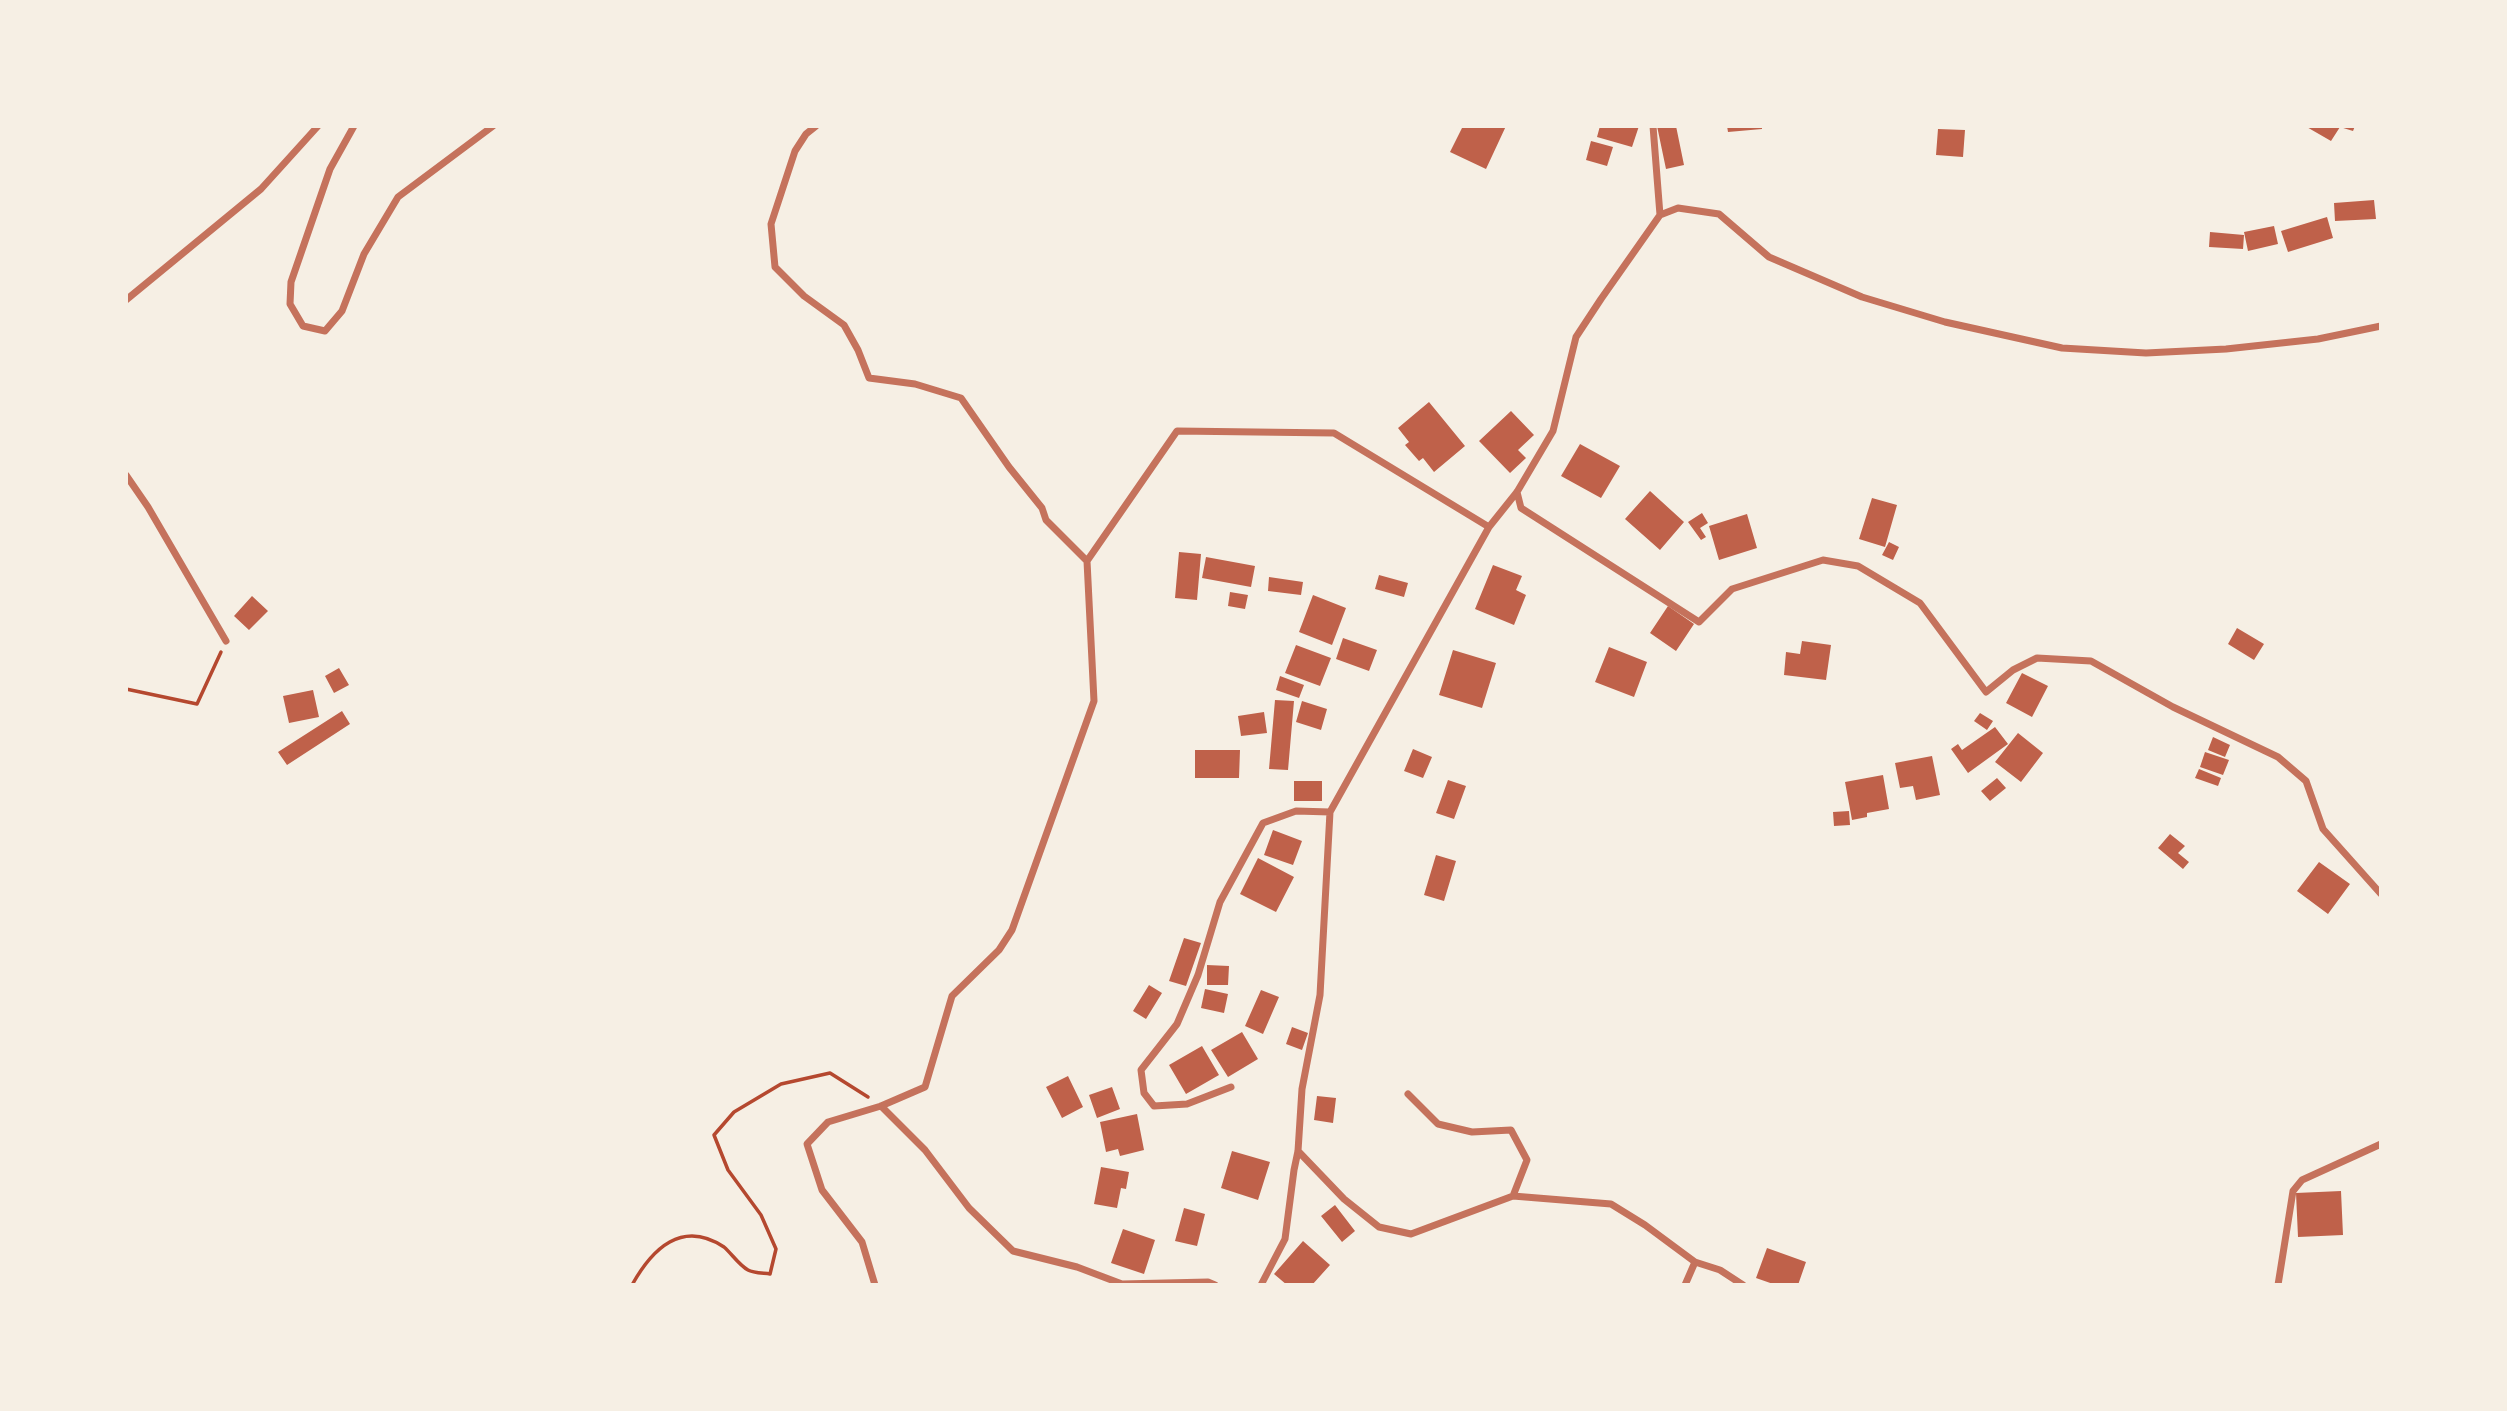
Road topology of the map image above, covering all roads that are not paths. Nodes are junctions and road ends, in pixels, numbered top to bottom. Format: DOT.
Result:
graph roads {
  1 [pos="318,126"];
  2 [pos="354,126"];
  3 [pos="493,126"];
  4 [pos="816,126"];
  5 [pos="1653,126"];
  6 [pos="1660,215"];
  7 [pos="126,300"];
  8 [pos="2381,326"];
  9 [pos="126,475"];
  10 [pos="1517,492"];
  11 [pos="1489,527"];
  12 [pos="1087,561"];
  13 [pos="226,641"];
  14 [pos="1330,812"];
  15 [pos="2381,894"];
  16 [pos="1231,1087"];
  17 [pos="1408,1094"];
  18 [pos="881,1106"];
  19 [pos="2381,1144"];
  20 [pos="1298,1151"];
  21 [pos="1513,1196"];
  22 [pos="1695,1262"];
  23 [pos="874,1285"];
  24 [pos="1215,1285"];
  25 [pos="1261,1285"];
  26 [pos="1685,1285"];
  27 [pos="1743,1285"];
  28 [pos="2278,1285"];
  1 -- 7 [label="street"];
  2 -- 3 [label="street"];
  4 -- 12 [label="street"];
  5 -- 6 [label="street"];
  6 -- 8 [label="street"];
  6 -- 10 [label="street"];
  9 -- 13 [label="street"];
  10 -- 11 [label="street"];
  10 -- 15 [label="street"];
  11 -- 12 [label="street"];
  11 -- 14 [label="street"];
  12 -- 18 [label="street"];
  14 -- 16 [label="street"];
  14 -- 20 [label="street"];
  17 -- 21 [label="street"];
  18 -- 23 [label="street"];
  18 -- 24 [label="street"];
  19 -- 28 [label="street"];
  20 -- 21 [label="street"];
  20 -- 25 [label="street"];
  21 -- 22 [label="street"];
  22 -- 26 [label="street"];
  22 -- 27 [label="street"];
}
